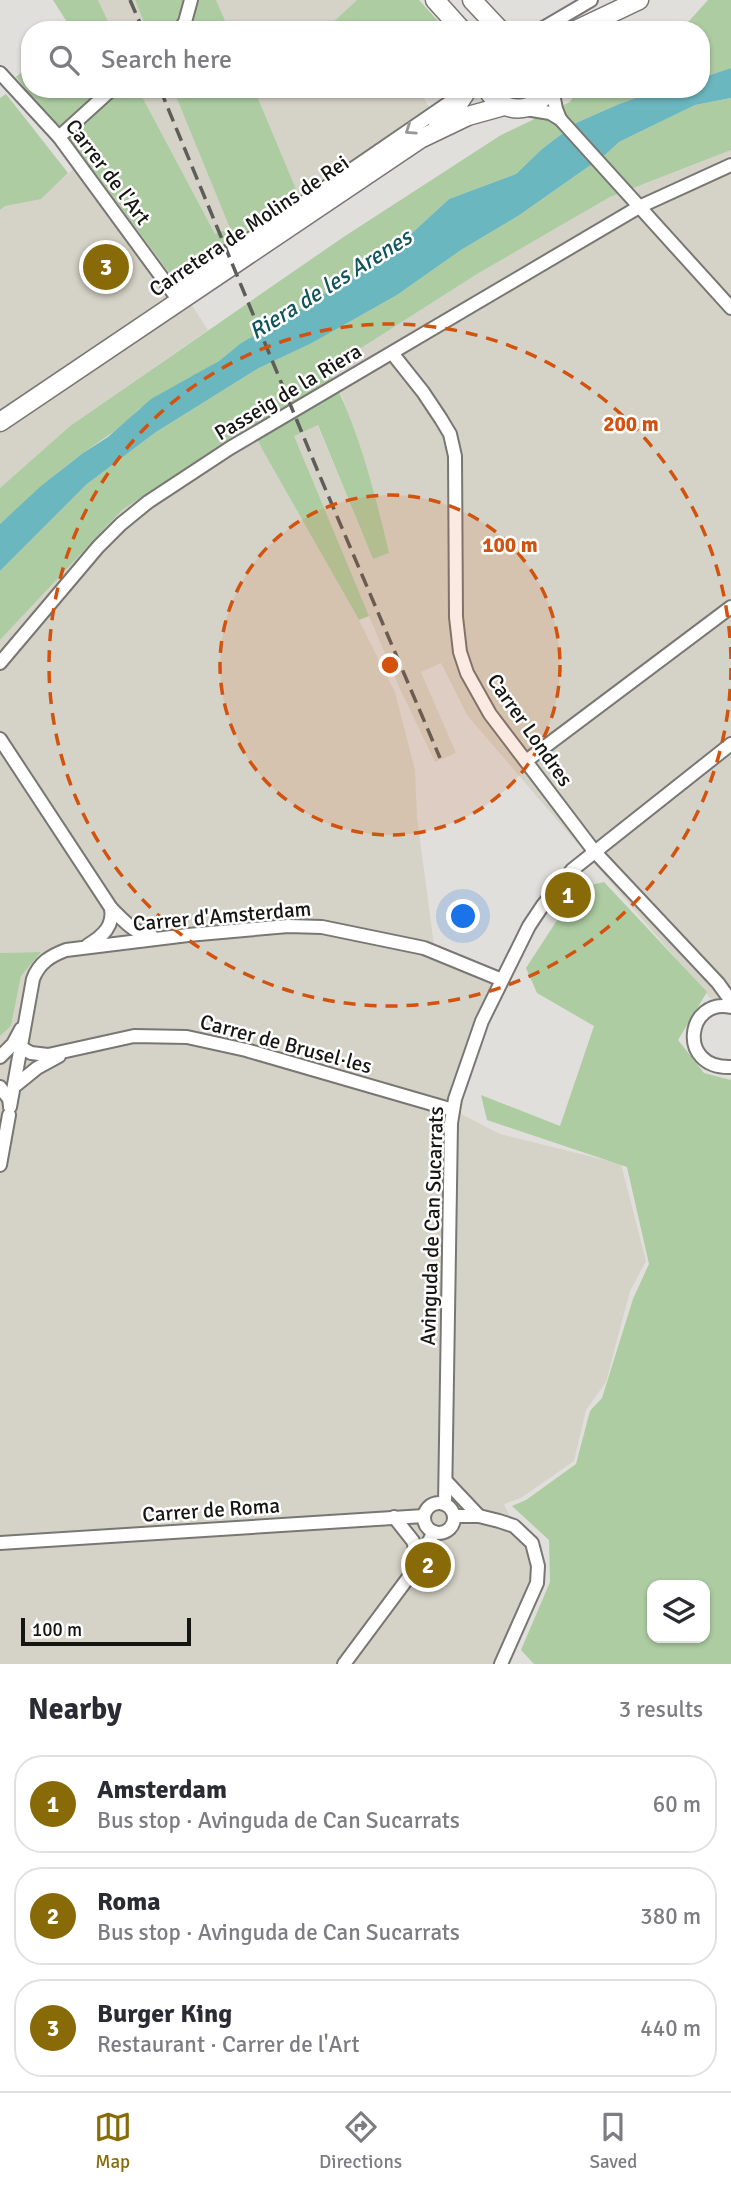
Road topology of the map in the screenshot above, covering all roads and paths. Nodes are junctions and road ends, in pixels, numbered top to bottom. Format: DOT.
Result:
graph roads {
  1 [pos="191,0"];
  2 [pos="435,0"];
  3 [pos="472,0"];
  4 [pos="639,0"];
  5 [pos="588,1"];
  6 [pos="605,16"];
  7 [pos="185,21"];
  8 [pos="454,21"];
  9 [pos="492,21"];
  10 [pos="555,21"];
  11 [pos="595,21"];
  12 [pos="600,21"];
  13 [pos="0,73"];
  14 [pos="21,96"];
  15 [pos="23,98"];
  16 [pos="102,98"];
  17 [pos="456,98"];
  18 [pos="461,98"];
  19 [pos="493,98"];
  20 [pos="543,98"];
  21 [pos="553,98"];
  22 [pos="504,106"];
  23 [pos="526,108"];
  24 [pos="561,119"];
  25 [pos="59,137"];
  26 [pos="420,139"];
  27 [pos="731,165"];
  28 [pos="639,208"];
  29 [pos="176,296"];
  30 [pos="731,308"];
  31 [pos="392,353"];
  32 [pos="0,422"];
  33 [pos="731,607"];
  34 [pos="0,663"];
  35 [pos="0,739"];
  36 [pos="731,744"];
  37 [pos="526,761"];
  38 [pos="594,851"];
  39 [pos="111,908"];
  40 [pos="163,938"];
  41 [pos="81,948"];
  42 [pos="502,980"];
  43 [pos="731,1001"];
  44 [pos="731,1007"];
  45 [pos="27,1020"];
  46 [pos="22,1048"];
  47 [pos="66,1052"];
  48 [pos="0,1058"];
  49 [pos="731,1067"];
  50 [pos="16,1085"];
  51 [pos="0,1087"];
  52 [pos="453,1110"];
  53 [pos="9,1111"];
  54 [pos="0,1128"];
  55 [pos="0,1165"];
  56 [pos="446,1481"];
  57 [pos="445,1504"];
  58 [pos="424,1516"];
  59 [pos="454,1516"];
  60 [pos="479,1516"];
  61 [pos="394,1517"];
  62 [pos="434,1532"];
  63 [pos="0,1543"];
  64 [pos="419,1561"];
  65 [pos="344,1664"];
  66 [pos="501,1664"];
  1 -- 7 [label="street"];
  2 -- 8 [label="main road"];
  3 -- 9 [label="main road"];
  4 -- 6 [label="main road"];
  5 -- 10 [label="street"];
  6 -- 11 [label="main road"];
  6 -- 12 [label="main road"];
  13 -- 14 [label="street, Carrer de l'Art"];
  15 -- 25 [label="street, Carrer de l'Art"];
  16 -- 25 [label="street"];
  17 -- 29 [label="street, Carretera de Molins de Rei, one-way"];
  18 -- 26 [label="main road, Carretera de Molins de Rei"];
  19 -- 22 [label="main road"];
  20 -- 23 [label="main road"];
  21 -- 24 [label="street"];
  22 -- 23 [label="main road, Carretera de Molins de Rei"];
  22 -- 26 [label="main road, Carretera de Molins de Rei"];
  23 -- 24 [label="street"];
  24 -- 28 [label="street"];
  25 -- 29 [label="street, Carrer de l'Art"];
  26 -- 29 [label="main road, Carretera de Molins de Rei"];
  27 -- 28 [label="street, Passeig de la Riera"];
  28 -- 30 [label="street"];
  28 -- 31 [label="street, Passeig de la Riera"];
  29 -- 32 [label="main road, Carretera de Molins de Rei"];
  31 -- 34 [label="street, Passeig de la Riera"];
  31 -- 37 [label="street, Carrer Londres"];
  33 -- 37 [label="street"];
  35 -- 39 [label="street"];
  36 -- 38 [label="street, Avinguda de Can Sucarrats"];
  37 -- 38 [label="street, Carrer Londres"];
  38 -- 42 [label="street, Avinguda de Can Sucarrats"];
  38 -- 43 [label="street, Carrer Londres"];
  39 -- 40 [label="street"];
  39 -- 41 [label="street"];
  40 -- 41 [label="street, Carrer d'Amsterdam"];
  40 -- 42 [label="street, Carrer d'Amsterdam"];
  41 -- 45 [label="street, Carrer d'Amsterdam"];
  42 -- 52 [label="street, Avinguda de Can Sucarrats"];
  44 -- 49 [label="street"];
  45 -- 46 [label="street, Carrer d'Amsterdam"];
  45 -- 48 [label="street, Carrer d'Amsterdam"];
  46 -- 47 [label="street, Carrer de Brusel·les"];
  46 -- 50 [label="street, Carrer d'Amsterdam"];
  47 -- 50 [label="street, Carrer de Brusel·les"];
  47 -- 52 [label="street, Carrer de Brusel·les"];
  50 -- 53 [label="street, Carrer d'Amsterdam"];
  51 -- 53 [label="street"];
  52 -- 56 [label="street, Avinguda de Can Sucarrats"];
  53 -- 54 [label="street"];
  53 -- 55 [label="street"];
  56 -- 57 [label="street, Avinguda de Can Sucarrats"];
  56 -- 60 [label="street"];
  57 -- 58 [label="street"];
  57 -- 59 [label="street"];
  58 -- 61 [label="street, Carrer de Roma"];
  58 -- 62 [label="street"];
  59 -- 60 [label="street"];
  59 -- 62 [label="street"];
  60 -- 66 [label="street"];
  61 -- 63 [label="street, Carrer de Roma"];
  61 -- 64 [label="street"];
  62 -- 64 [label="street"];
  64 -- 65 [label="street"];
}
